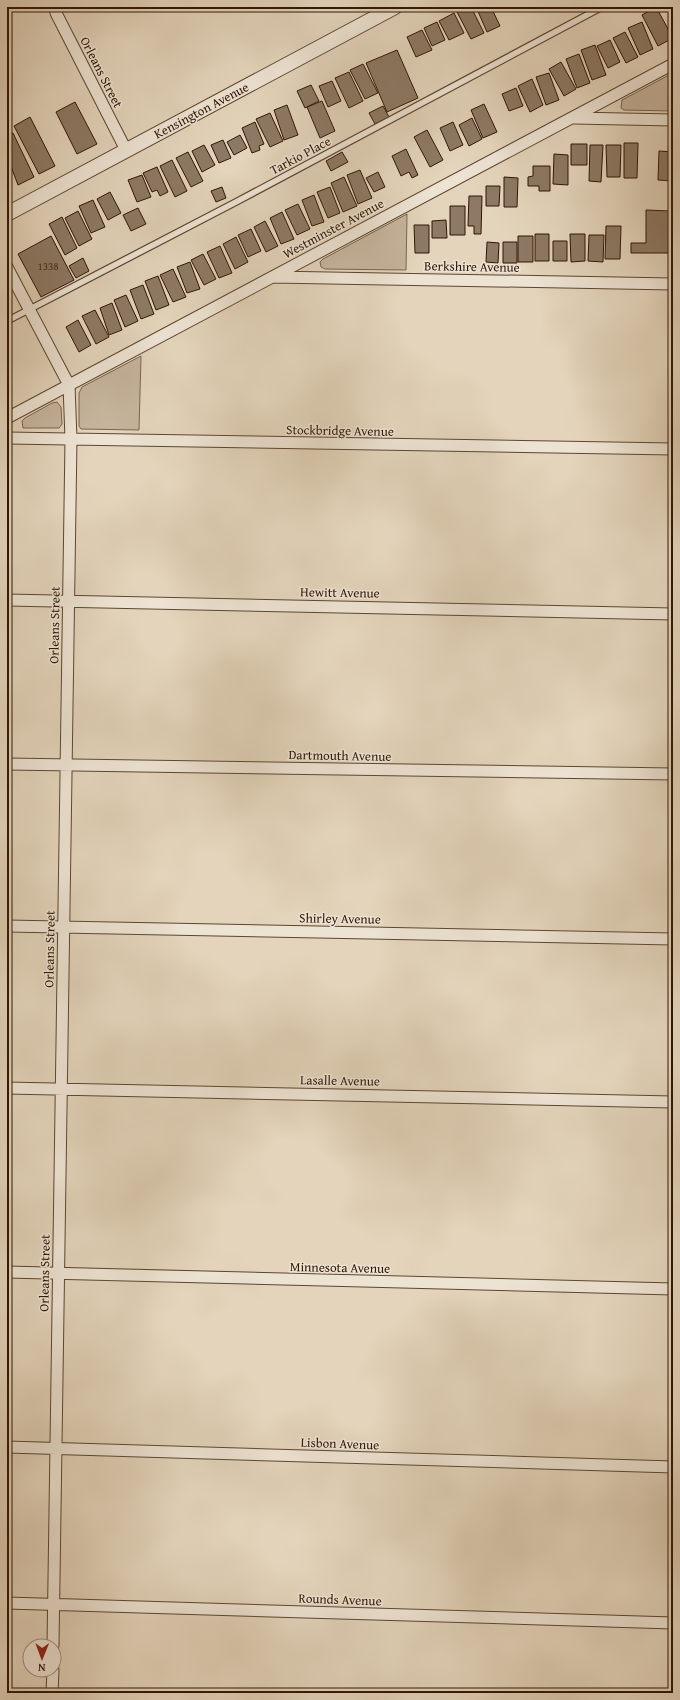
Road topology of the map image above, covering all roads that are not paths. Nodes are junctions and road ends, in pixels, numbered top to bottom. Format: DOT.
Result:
graph roads {
  1 [pos="56,7"];
  2 [pos="395,7"];
  3 [pos="602,7"];
  4 [pos="673,64"];
  5 [pos="571,118"];
  6 [pos="673,120"];
  7 [pos="126,150"];
  8 [pos="7,214"];
  9 [pos="7,267"];
  10 [pos="271,277"];
  11 [pos="673,284"];
  12 [pos="30,308"];
  13 [pos="7,321"];
  14 [pos="69,385"];
  15 [pos="7,418"];
  16 [pos="7,438"];
  17 [pos="71,439"];
  18 [pos="673,449"];
  19 [pos="7,600"];
  20 [pos="68,601"];
  21 [pos="673,614"];
  22 [pos="7,764"];
  23 [pos="66,765"];
  24 [pos="673,774"];
  25 [pos="7,926"];
  26 [pos="63,927"];
  27 [pos="673,939"];
  28 [pos="7,1088"];
  29 [pos="61,1088"];
  30 [pos="673,1102"];
  31 [pos="7,1272"];
  32 [pos="58,1273"];
  33 [pos="673,1290"];
  34 [pos="7,1446"];
  35 [pos="56,1448"];
  36 [pos="673,1467"];
  37 [pos="7,1603"];
  38 [pos="54,1604"];
  39 [pos="673,1623"];
  40 [pos="53,1638"];
  41 [pos="53,1678"];
  42 [pos="52,1693"];
  1 -- 7 [label="street, Orleans Street"];
  2 -- 7 [label="street, Kensington Avenue"];
  3 -- 12 [label="lane, Tarkio Place"];
  4 -- 5 [label="street, Westminster Avenue"];
  5 -- 6 [label="street"];
  5 -- 10 [label="street, Westminster Avenue"];
  7 -- 8 [label="street, Kensington Avenue"];
  9 -- 12 [label="street, Orleans Street"];
  10 -- 11 [label="street, Berkshire Avenue"];
  10 -- 14 [label="street, Westminster Avenue"];
  12 -- 13 [label="lane, Tarkio Place"];
  12 -- 14 [label="street, Orleans Street"];
  14 -- 15 [label="street, Westminster Avenue"];
  14 -- 17 [label="street, Orleans Street"];
  16 -- 17 [label="street, Stockbridge Avenue"];
  17 -- 18 [label="street, Stockbridge Avenue"];
  17 -- 20 [label="street, Orleans Street"];
  19 -- 20 [label="street, Hewitt Avenue"];
  20 -- 21 [label="street, Hewitt Avenue"];
  20 -- 23 [label="street, Orleans Street"];
  22 -- 23 [label="street, Dartmouth Avenue"];
  23 -- 24 [label="street, Dartmouth Avenue"];
  23 -- 26 [label="street, Orleans Street"];
  25 -- 26 [label="street, Shirley Avenue"];
  26 -- 27 [label="street, Shirley Avenue"];
  26 -- 29 [label="street, Orleans Street"];
  28 -- 29 [label="street, Lasalle Avenue"];
  29 -- 30 [label="street, Lasalle Avenue"];
  29 -- 32 [label="street, Orleans Street"];
  31 -- 32 [label="street, Minnesota Avenue"];
  32 -- 33 [label="street, Minnesota Avenue"];
  32 -- 35 [label="street, Orleans Street"];
  34 -- 35 [label="street, Lisbon Avenue"];
  35 -- 36 [label="street, Lisbon Avenue"];
  35 -- 38 [label="street, Orleans Street"];
  37 -- 38 [label="street, Rounds Avenue"];
  38 -- 39 [label="street, Rounds Avenue"];
  38 -- 40 [label="street, Orleans Street"];
  41 -- 42 [label="street"];
}
